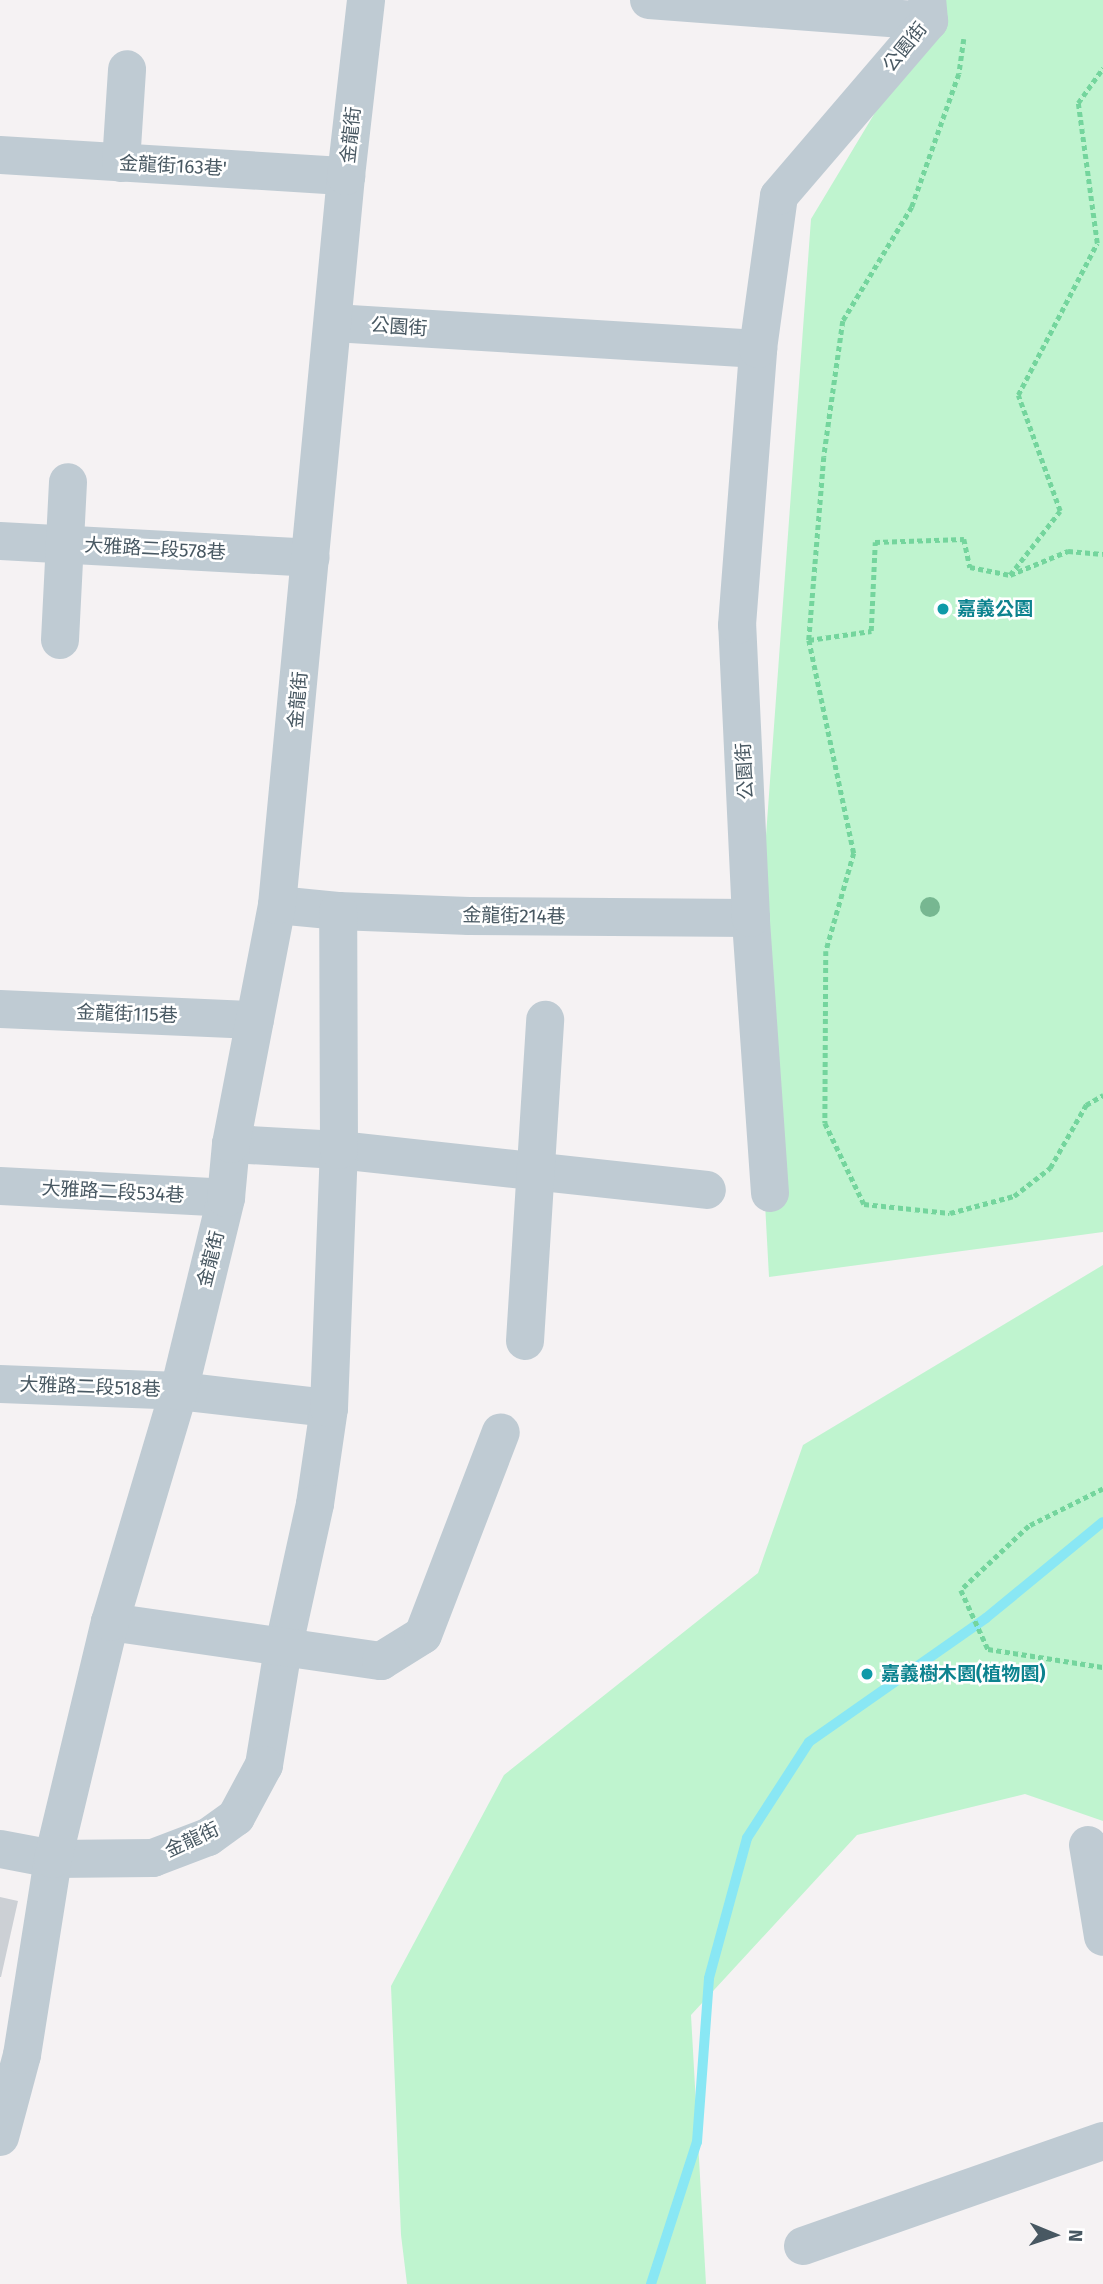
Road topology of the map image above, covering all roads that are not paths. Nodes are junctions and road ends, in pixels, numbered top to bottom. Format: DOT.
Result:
graph roads {
  1 [pos="366,0"];
  2 [pos="649,0"];
  3 [pos="928,10"];
  4 [pos="127,69"];
  5 [pos="0,155"];
  6 [pos="121,163"];
  7 [pos="346,176"];
  8 [pos="334,323"];
  9 [pos="758,349"];
  10 [pos="68,482"];
  11 [pos="0,541"];
  12 [pos="67,544"];
  13 [pos="311,558"];
  14 [pos="60,640"];
  15 [pos="277,905"];
  16 [pos="338,911"];
  17 [pos="751,918"];
  18 [pos="0,1009"];
  19 [pos="255,1020"];
  20 [pos="545,1020"];
  21 [pos="231,1144"];
  22 [pos="339,1150"];
  23 [pos="534,1172"];
  24 [pos="0,1185"];
  25 [pos="707,1190"];
  26 [pos="771,1194"];
  27 [pos="226,1198"];
  28 [pos="525,1341"];
  29 [pos="0,1384"];
  30 [pos="179,1391"];
  31 [pos="329,1408"];
  32 [pos="501,1432"];
  33 [pos="110,1622"];
  34 [pos="282,1649"];
  35 [pos="1088,1845"];
  36 [pos="0,1849"];
  37 [pos="53,1859"];
  38 [pos="1103,1937"];
  39 [pos="0,2137"];
  40 [pos="1103,2141"];
  41 [pos="803,2246"];
  1 -- 7 [label="street, 金龍街"];
  2 -- 3 [label="street"];
  3 -- 9 [label="street, 公園街"];
  4 -- 6 [label="street"];
  5 -- 6 [label="street, 金龍街163巷'"];
  6 -- 7 [label="street, 金龍街163巷'"];
  7 -- 8 [label="street, 金龍街"];
  8 -- 9 [label="street, 公園街"];
  8 -- 13 [label="street, 金龍街"];
  9 -- 17 [label="street, 公園街"];
  10 -- 12 [label="street"];
  11 -- 12 [label="street, 大雅路二段578巷"];
  12 -- 13 [label="street, 大雅路二段578巷"];
  12 -- 14 [label="street"];
  13 -- 15 [label="street, 金龍街"];
  15 -- 16 [label="street, 金龍街214巷"];
  15 -- 19 [label="street, 金龍街"];
  16 -- 17 [label="street, 金龍街214巷"];
  16 -- 22 [label="street, 金龍街"];
  17 -- 26 [label="street, 公園街"];
  18 -- 19 [label="street, 金龍街115巷"];
  19 -- 21 [label="street, 金龍街"];
  20 -- 23 [label="street"];
  21 -- 22 [label="street"];
  21 -- 27 [label="street, 金龍街"];
  22 -- 23 [label="street"];
  22 -- 31 [label="street, 金龍街"];
  23 -- 25 [label="street"];
  23 -- 28 [label="street"];
  24 -- 27 [label="street, 大雅路二段534巷"];
  27 -- 30 [label="street, 金龍街"];
  29 -- 30 [label="street, 大雅路二段518巷"];
  30 -- 31 [label="street"];
  30 -- 33 [label="street, 金龍街"];
  31 -- 34 [label="street, 金龍街"];
  32 -- 34 [label="street"];
  33 -- 34 [label="street"];
  33 -- 37 [label="street, 金龍街"];
  34 -- 37 [label="street, 金龍街"];
  35 -- 38 [label="street"];
  36 -- 37 [label="street"];
  37 -- 39 [label="street, 金龍街"];
  40 -- 41 [label="street"];
}
